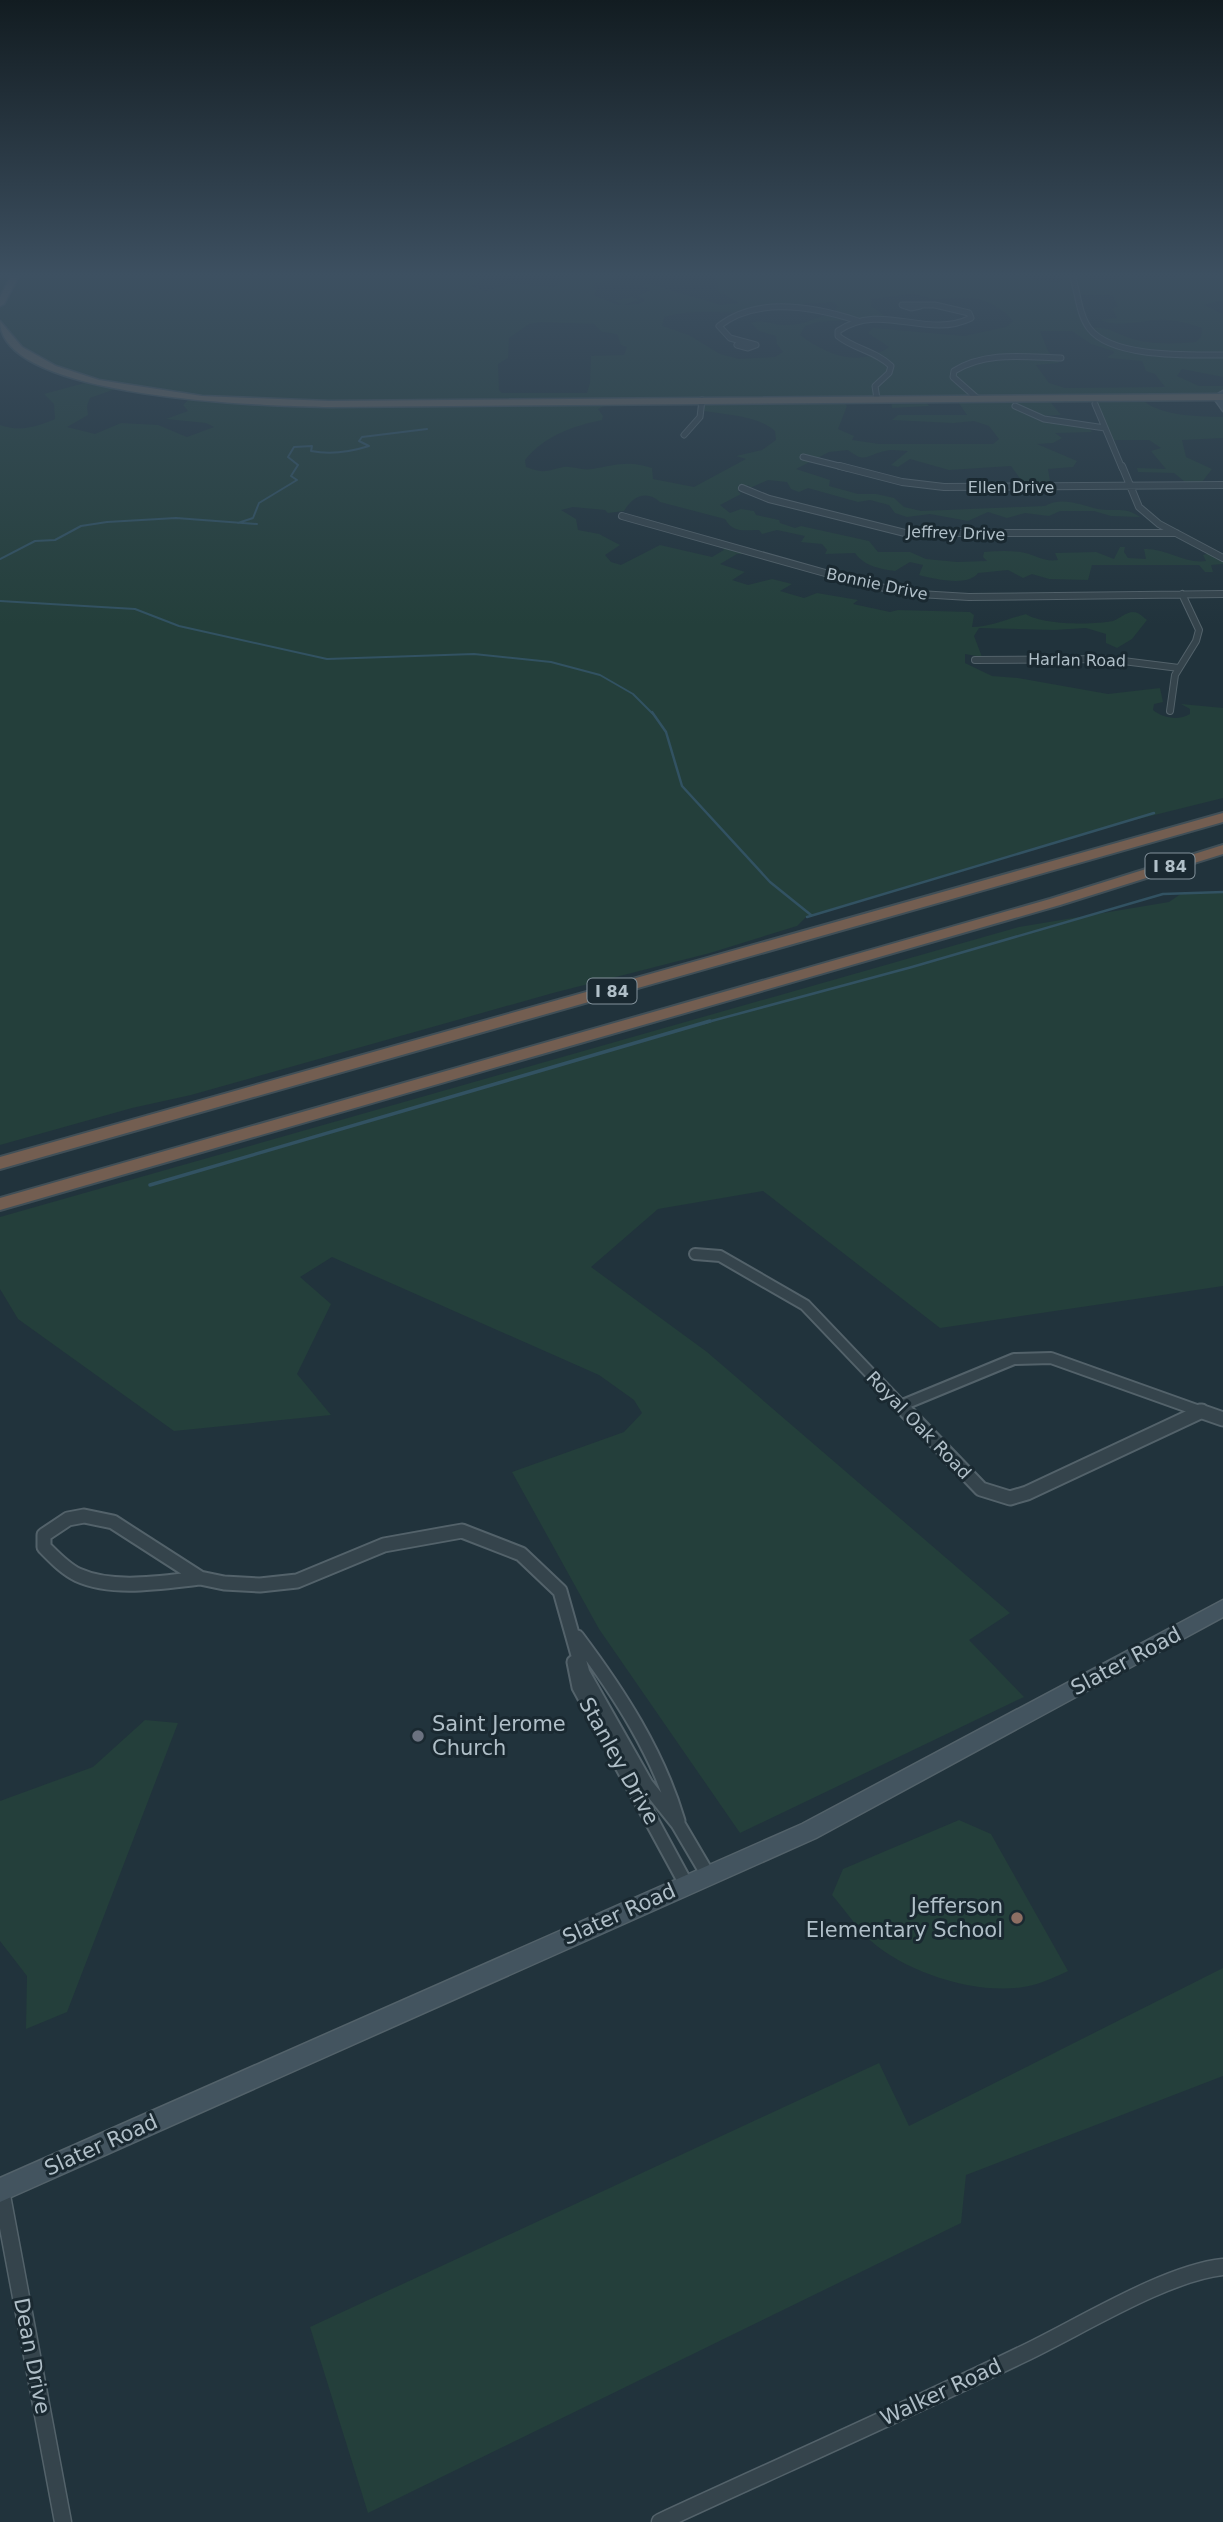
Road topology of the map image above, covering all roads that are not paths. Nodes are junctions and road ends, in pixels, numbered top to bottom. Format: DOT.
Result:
graph roads {
  1 [pos="137,390"];
  2 [pos="878,390"];
  3 [pos="968,390"];
  4 [pos="1221,396"];
  5 [pos="978,398"];
  6 [pos="881,399"];
  7 [pos="702,400"];
  8 [pos="1096,404"];
  9 [pos="1015,406"];
  10 [pos="1223,409"];
  11 [pos="1105,428"];
  12 [pos="684,435"];
  13 [pos="803,457"];
  14 [pos="1223,485"];
  15 [pos="1128,486"];
  16 [pos="742,488"];
  17 [pos="622,516"];
  18 [pos="1176,533"];
  19 [pos="1223,558"];
  20 [pos="1182,594"];
  21 [pos="1223,594"];
  22 [pos="975,660"];
  23 [pos="1179,668"];
  24 [pos="1170,711"];
  25 [pos="1223,808"];
  26 [pos="1223,817"];
  27 [pos="1223,849"];
  28 [pos="1115,850"];
  29 [pos="1223,861"];
  30 [pos="1117,883"];
  31 [pos="0,1163"];
  32 [pos="0,1204"];
  33 [pos="695,1254"];
  34 [pos="900,1406"];
  35 [pos="1202,1411"];
  36 [pos="1223,1419"];
  37 [pos="200,1578"];
  38 [pos="1223,1608"];
  39 [pos="573,1632"];
  40 [pos="678,1824"];
  41 [pos="708,1875"];
  42 [pos="686,1884"];
  43 [pos="1,2190"];
  44 [pos="1223,2267"];
  45 [pos="64,2522"];
  46 [pos="660,2522"];
  1 -- 7 [label="highway"];
  2 -- 6 [label="street"];
  3 -- 5 [label="street"];
  4 -- 5 [label="highway"];
  4 -- 10 [label="main road"];
  5 -- 6 [label="highway"];
  6 -- 7 [label="highway"];
  7 -- 12 [label="street"];
  8 -- 11 [label="street"];
  9 -- 11 [label="street"];
  11 -- 15 [label="street"];
  13 -- 15 [label="street, Ellen Drive"];
  14 -- 15 [label="street, Ellen Drive"];
  15 -- 18 [label="street"];
  16 -- 18 [label="street, Jeffrey Drive"];
  17 -- 20 [label="street, Bonnie Drive"];
  18 -- 19 [label="street"];
  20 -- 21 [label="street, Bonnie Drive"];
  20 -- 23 [label="street"];
  22 -- 23 [label="street, Harlan Road"];
  23 -- 24 [label="street"];
  25 -- 28 [label="highway"];
  26 -- 28 [label="highway, I 84"];
  27 -- 30 [label="highway, I 84"];
  28 -- 31 [label="highway, I 84"];
  29 -- 30 [label="highway"];
  30 -- 32 [label="highway, I 84"];
  33 -- 34 [label="street, Royal Oak Road"];
  34 -- 35 [label="street"];
  34 -- 35 [label="street, Royal Oak Road"];
  35 -- 36 [label="street"];
  37 -- 37 [label="street, Stanley Drive"];
  37 -- 39 [label="street, Stanley Drive"];
  38 -- 41 [label="main road, Slater Road"];
  39 -- 40 [label="street, Stanley Drive"];
  39 -- 40 [label="street, Stanley Drive"];
  39 -- 42 [label="street, Stanley Drive"];
  40 -- 41 [label="street, Stanley Drive"];
  41 -- 42 [label="main road, Slater Road"];
  42 -- 43 [label="main road, Slater Road"];
  43 -- 45 [label="street, Dean Drive"];
  44 -- 46 [label="street, Walker Road"];
}
